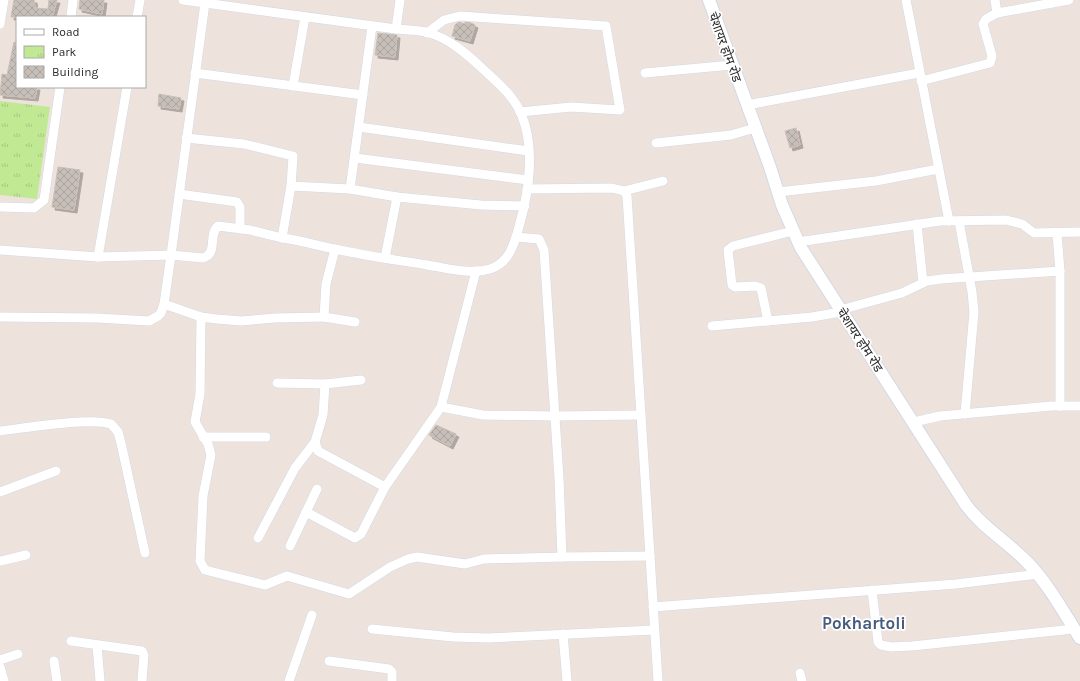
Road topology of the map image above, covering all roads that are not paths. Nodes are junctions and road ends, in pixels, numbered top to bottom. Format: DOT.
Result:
graph roads {
  1 [pos="73,0"];
  2 [pos="140,0"];
  3 [pos="183,0"];
  4 [pos="400,0"];
  5 [pos="709,0"];
  6 [pos="906,0"];
  7 [pos="995,0"];
  8 [pos="1069,0"];
  9 [pos="205,3"];
  10 [pos="236,4"];
  11 [pos="2,6"];
  12 [pos="997,13"];
  13 [pos="71,16"];
  14 [pos="137,16"];
  15 [pos="305,17"];
  16 [pos="0,24"];
  17 [pos="372,26"];
  18 [pos="396,29"];
  19 [pos="427,32"];
  20 [pos="732,65"];
  21 [pos="194,73"];
  22 [pos="645,73"];
  23 [pos="920,77"];
  24 [pos="293,86"];
  25 [pos="60,88"];
  26 [pos="127,88"];
  27 [pos="363,95"];
  28 [pos="747,105"];
  29 [pos="520,112"];
  30 [pos="359,127"];
  31 [pos="755,128"];
  32 [pos="186,138"];
  33 [pos="656,143"];
  34 [pos="528,151"];
  35 [pos="354,158"];
  36 [pos="938,169"];
  37 [pos="664,181"];
  38 [pos="528,185"];
  39 [pos="291,186"];
  40 [pos="350,189"];
  41 [pos="624,191"];
  42 [pos="778,192"];
  43 [pos="179,194"];
  44 [pos="397,197"];
  45 [pos="525,206"];
  46 [pos="0,207"];
  47 [pos="949,221"];
  48 [pos="958,221"];
  49 [pos="916,224"];
  50 [pos="240,228"];
  51 [pos="793,231"];
  52 [pos="1080,232"];
  53 [pos="1057,234"];
  54 [pos="516,237"];
  55 [pos="282,238"];
  56 [pos="798,242"];
  57 [pos="335,249"];
  58 [pos="0,250"];
  59 [pos="171,256"];
  60 [pos="98,257"];
  61 [pos="385,258"];
  62 [pos="476,270"];
  63 [pos="1060,271"];
  64 [pos="968,277"];
  65 [pos="923,283"];
  66 [pos="164,304"];
  67 [pos="841,311"];
  68 [pos="0,316"];
  69 [pos="202,317"];
  70 [pos="324,317"];
  71 [pos="768,321"];
  72 [pos="355,322"];
  73 [pos="712,326"];
  74 [pos="361,380"];
  75 [pos="277,383"];
  76 [pos="325,384"];
  77 [pos="1060,406"];
  78 [pos="1080,406"];
  79 [pos="441,407"];
  80 [pos="965,414"];
  81 [pos="641,415"];
  82 [pos="555,416"];
  83 [pos="914,422"];
  84 [pos="0,431"];
  85 [pos="203,437"];
  86 [pos="266,437"];
  87 [pos="315,442"];
  88 [pos="56,471"];
  89 [pos="385,487"];
  90 [pos="317,489"];
  91 [pos="0,492"];
  92 [pos="306,512"];
  93 [pos="258,538"];
  94 [pos="290,546"];
  95 [pos="145,553"];
  96 [pos="26,555"];
  97 [pos="650,556"];
  98 [pos="562,557"];
  99 [pos="0,561"];
  100 [pos="1038,574"];
  101 [pos="872,590"];
  102 [pos="653,607"];
  103 [pos="312,615"];
  104 [pos="372,629"];
  105 [pos="654,630"];
  106 [pos="563,634"];
  107 [pos="1077,634"];
  108 [pos="72,640"];
  109 [pos="97,645"];
  110 [pos="18,654"];
  111 [pos="0,660"];
  112 [pos="54,661"];
  113 [pos="330,662"];
  114 [pos="0,667"];
  115 [pos="4,681"];
  116 [pos="57,681"];
  117 [pos="100,681"];
  118 [pos="142,681"];
  119 [pos="289,681"];
  120 [pos="392,681"];
  121 [pos="567,681"];
  122 [pos="658,681"];
  1 -- 13 [label="street"];
  2 -- 14 [label="street"];
  3 -- 9 [label="street"];
  4 -- 18 [label="street"];
  5 -- 20 [label="street, चेशायर होम रोड"];
  6 -- 23 [label="street"];
  7 -- 12 [label="street"];
  8 -- 12 [label="street"];
  9 -- 10 [label="street"];
  9 -- 21 [label="street"];
  10 -- 15 [label="street"];
  11 -- 16 [label="street"];
  12 -- 23 [label="street"];
  15 -- 17 [label="street"];
  15 -- 24 [label="street"];
  17 -- 18 [label="street"];
  17 -- 27 [label="street"];
  18 -- 19 [label="street"];
  19 -- 29 [label="street"];
  19 -- 29 [label="street"];
  20 -- 22 [label="street"];
  20 -- 28 [label="street, चेशायर होम रोड"];
  21 -- 24 [label="street"];
  21 -- 32 [label="street"];
  23 -- 28 [label="street"];
  23 -- 36 [label="street"];
  24 -- 27 [label="street"];
  25 -- 46 [label="street"];
  26 -- 60 [label="street"];
  27 -- 30 [label="street"];
  28 -- 31 [label="street, चेशायर होम रोड"];
  29 -- 34 [label="street"];
  30 -- 34 [label="street"];
  30 -- 35 [label="street"];
  31 -- 33 [label="street"];
  31 -- 42 [label="street, चेशायर होम रोड"];
  32 -- 39 [label="street"];
  32 -- 43 [label="street"];
  34 -- 38 [label="street"];
  35 -- 38 [label="street"];
  35 -- 40 [label="street"];
  36 -- 42 [label="street"];
  36 -- 47 [label="street"];
  37 -- 41 [label="street"];
  38 -- 41 [label="street"];
  38 -- 45 [label="street"];
  39 -- 40 [label="street"];
  39 -- 55 [label="street"];
  40 -- 44 [label="street"];
  41 -- 81 [label="street"];
  42 -- 51 [label="street, चेशायर होम रोड"];
  43 -- 50 [label="street"];
  43 -- 59 [label="street"];
  44 -- 45 [label="street"];
  44 -- 61 [label="street"];
  45 -- 54 [label="street"];
  47 -- 48 [label="street"];
  47 -- 49 [label="street"];
  48 -- 53 [label="street"];
  48 -- 64 [label="street"];
  49 -- 56 [label="street"];
  49 -- 65 [label="street"];
  50 -- 55 [label="street"];
  50 -- 59 [label="street"];
  51 -- 56 [label="street, चेशायर होम रोड"];
  51 -- 71 [label="street"];
  52 -- 53 [label="street"];
  53 -- 63 [label="street"];
  54 -- 62 [label="street"];
  54 -- 82 [label="street"];
  55 -- 57 [label="street"];
  56 -- 67 [label="street, चेशायर होम रोड"];
  57 -- 61 [label="street"];
  57 -- 70 [label="street"];
  58 -- 60 [label="street"];
  59 -- 60 [label="street"];
  59 -- 66 [label="street"];
  61 -- 62 [label="street"];
  62 -- 79 [label="street"];
  63 -- 64 [label="street"];
  63 -- 77 [label="street"];
  64 -- 65 [label="street"];
  64 -- 80 [label="street"];
  65 -- 67 [label="street"];
  66 -- 68 [label="street"];
  66 -- 69 [label="street"];
  67 -- 71 [label="street"];
  67 -- 83 [label="street, चेशायर होम रोड"];
  69 -- 70 [label="street"];
  69 -- 85 [label="street"];
  70 -- 72 [label="street"];
  71 -- 73 [label="street"];
  74 -- 76 [label="street"];
  75 -- 76 [label="street"];
  76 -- 87 [label="street"];
  77 -- 78 [label="street"];
  77 -- 80 [label="street"];
  79 -- 82 [label="street"];
  79 -- 89 [label="street"];
  80 -- 83 [label="street"];
  81 -- 82 [label="street"];
  81 -- 97 [label="street"];
  82 -- 98 [label="street"];
  83 -- 100 [label="street, चेशायर होम रोड"];
  84 -- 95 [label="street"];
  85 -- 86 [label="street"];
  85 -- 98 [label="street"];
  87 -- 89 [label="street"];
  87 -- 93 [label="street"];
  88 -- 91 [label="street"];
  89 -- 92 [label="street"];
  90 -- 92 [label="street"];
  92 -- 94 [label="street"];
  96 -- 99 [label="street"];
  97 -- 98 [label="street"];
  97 -- 102 [label="street"];
  100 -- 101 [label="street"];
  100 -- 107 [label="street, चेशायर होम रोड"];
  101 -- 102 [label="street"];
  101 -- 107 [label="street"];
  102 -- 105 [label="street"];
  103 -- 119 [label="street"];
  104 -- 106 [label="street"];
  105 -- 106 [label="street"];
  105 -- 122 [label="street"];
  106 -- 121 [label="street"];
  108 -- 109 [label="street"];
  109 -- 117 [label="street"];
  109 -- 118 [label="street"];
  110 -- 111 [label="street"];
  112 -- 116 [label="street"];
  113 -- 120 [label="street"];
  114 -- 115 [label="street"];
}
